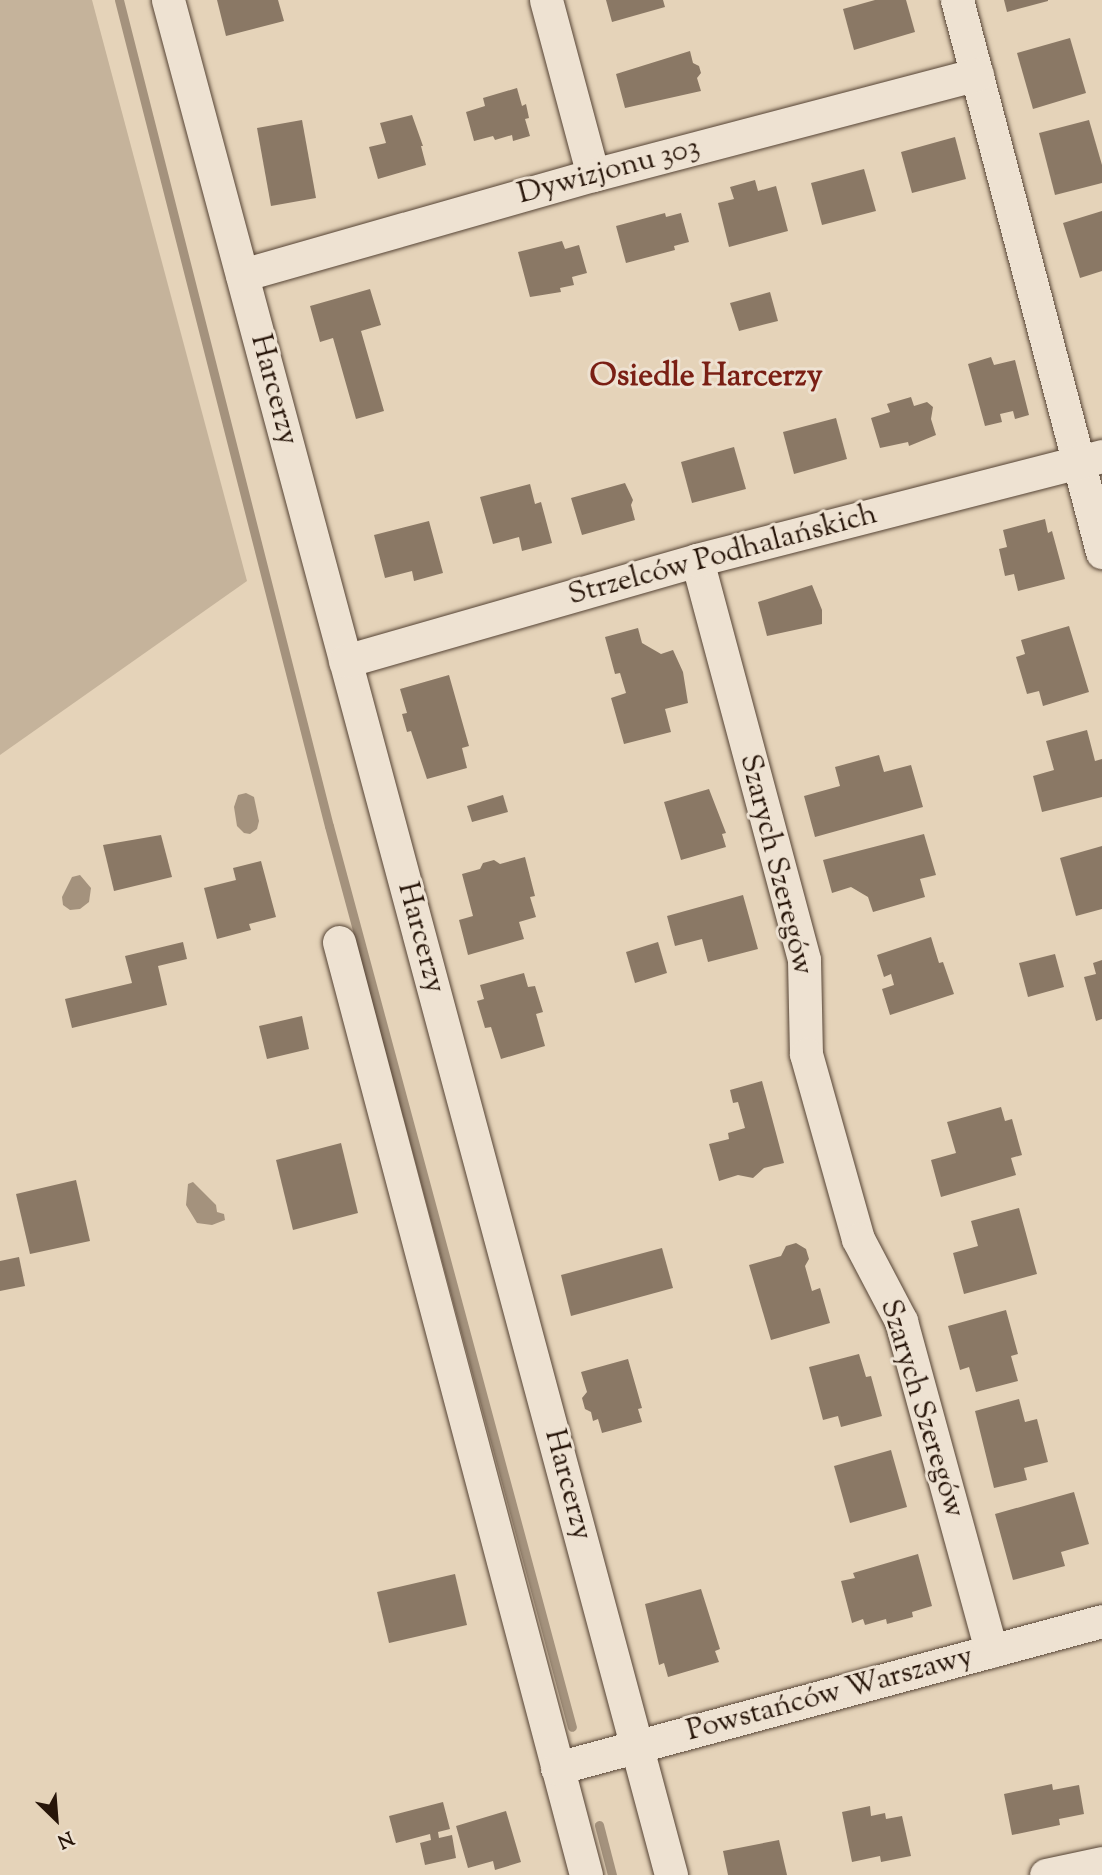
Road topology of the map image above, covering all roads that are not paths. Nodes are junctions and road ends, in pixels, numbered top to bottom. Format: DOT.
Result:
graph roads {
  1 [pos="168,0"];
  2 [pos="546,0"];
  3 [pos="957,0"];
  4 [pos="977,74"];
  5 [pos="593,175"];
  6 [pos="242,275"];
  7 [pos="1090,460"];
  8 [pos="1102,552"];
  9 [pos="697,560"];
  10 [pos="345,661"];
  11 [pos="339,942"];
  12 [pos="1102,1621"];
  13 [pos="991,1651"];
  14 [pos="638,1748"];
  15 [pos="557,1768"];
  16 [pos="1102,1863"];
  17 [pos="586,1875"];
  18 [pos="671,1875"];
  19 [pos="1046,1875"];
  1 -- 6 [label="street, Harcerzy"];
  2 -- 5 [label="street"];
  3 -- 4 [label="street"];
  4 -- 5 [label="street, Dywizjonu 303"];
  4 -- 7 [label="street"];
  5 -- 6 [label="street, Dywizjonu 303"];
  6 -- 10 [label="street, Harcerzy"];
  7 -- 8 [label="street"];
  7 -- 9 [label="street, Strzelców Podhalańskich"];
  9 -- 10 [label="street, Strzelców Podhalańskich"];
  9 -- 13 [label="street, Szarych Szeregów"];
  10 -- 14 [label="street, Harcerzy"];
  11 -- 15 [label="street"];
  12 -- 13 [label="street, Powstańców Warszawy"];
  13 -- 14 [label="street, Powstańców Warszawy"];
  14 -- 15 [label="street, Powstańców Warszawy"];
  14 -- 18 [label="street, Harcerzy"];
  15 -- 17 [label="street"];
  16 -- 19 [label="street"];
}
